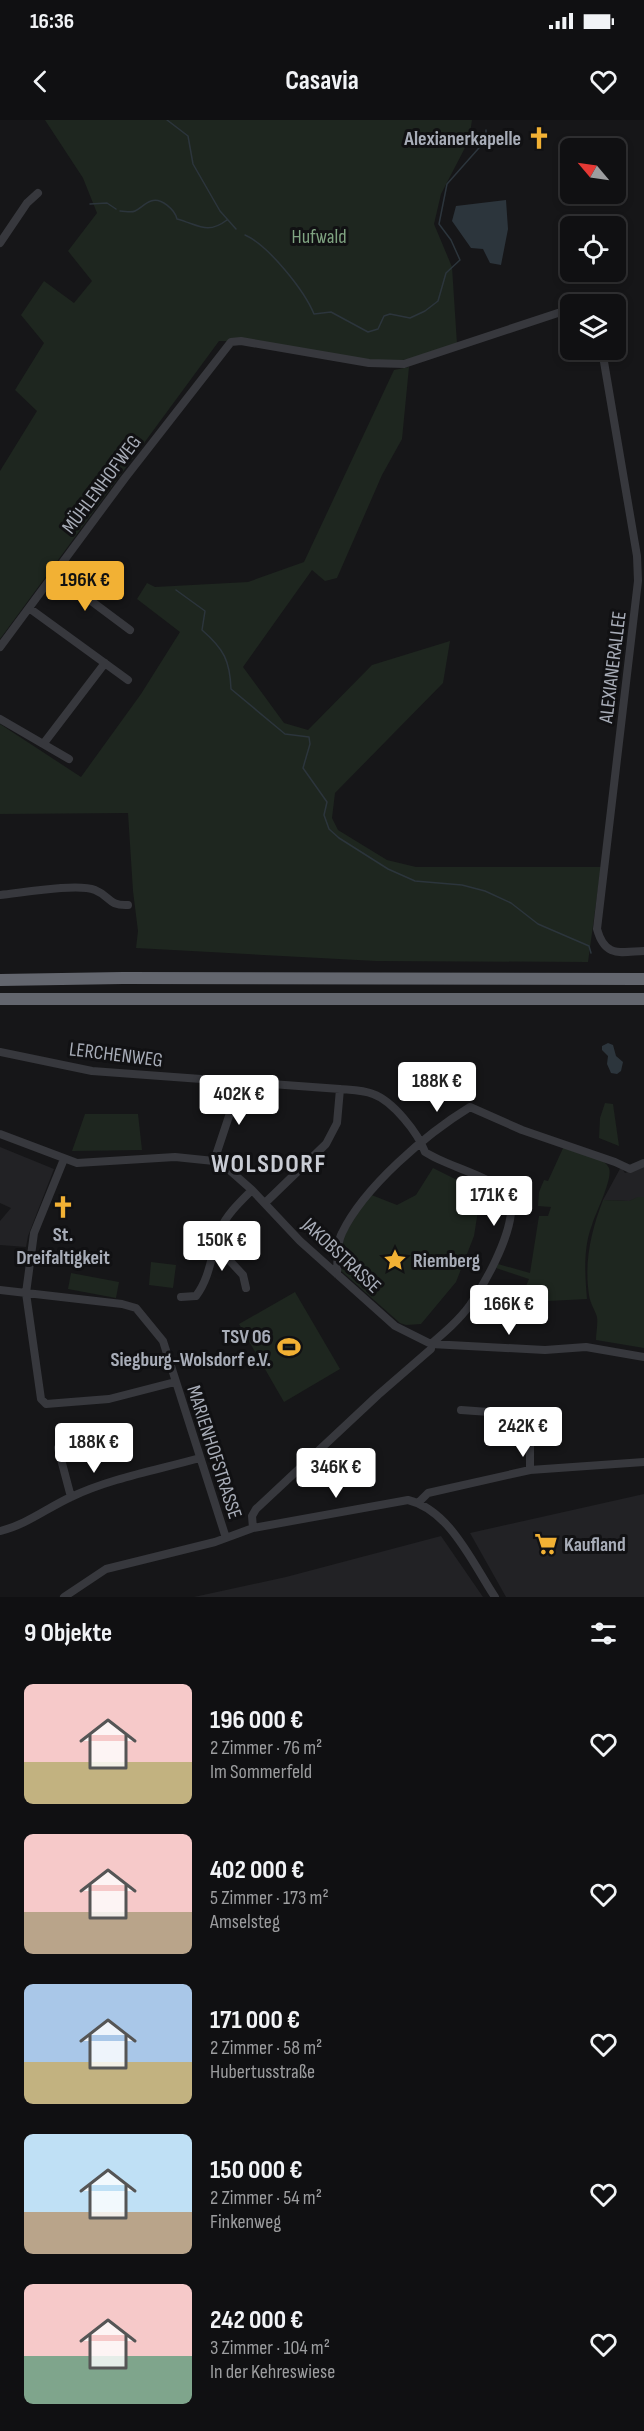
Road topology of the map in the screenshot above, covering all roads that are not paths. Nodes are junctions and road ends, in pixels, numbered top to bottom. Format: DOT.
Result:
graph roads {
  1 [pos="38,193"];
  2 [pos="0,243"];
  3 [pos="560,312"];
  4 [pos="604,360"];
  5 [pos="55,574"];
  6 [pos="29,608"];
  7 [pos="130,630"];
  8 [pos="0,647"];
  9 [pos="105,663"];
  10 [pos="128,680"];
  11 [pos="0,719"];
  12 [pos="44,743"];
  13 [pos="69,759"];
  14 [pos="0,895"];
  15 [pos="128,905"];
  16 [pos="644,951"];
  17 [pos="644,979"];
  18 [pos="0,980"];
  19 [pos="0,999"];
  20 [pos="644,999"];
  21 [pos="0,1052"];
  22 [pos="240,1083"];
  23 [pos="340,1089"];
  24 [pos="0,1134"];
  25 [pos="422,1143"];
  26 [pos="64,1159"];
  27 [pos="214,1161"];
  28 [pos="644,1163"];
  29 [pos="252,1190"];
  30 [pos="265,1203"];
  31 [pos="216,1246"];
  32 [pos="337,1274"];
  33 [pos="246,1288"];
  34 [pos="0,1290"];
  35 [pos="26,1293"];
  36 [pos="182,1297"];
  37 [pos="430,1344"];
  38 [pos="644,1357"];
  39 [pos="175,1382"];
  40 [pos="461,1410"];
  41 [pos="58,1448"];
  42 [pos="200,1458"];
  43 [pos="644,1462"];
  44 [pos="530,1470"];
  45 [pos="71,1497"];
  46 [pos="419,1502"];
  47 [pos="253,1528"];
  48 [pos="0,1531"];
  49 [pos="226,1538"];
  50 [pos="64,1597"];
  51 [pos="495,1597"];
  1 -- 2 [label="street"];
  3 -- 5 [label="street, MÜHLENHOFWEG"];
  4 -- 16 [label="street, ALEXIANERALLEE"];
  5 -- 6 [label="street, MÜHLENHOFWEG"];
  5 -- 7 [label="street"];
  6 -- 8 [label="street, MÜHLENHOFWEG"];
  6 -- 9 [label="street"];
  9 -- 10 [label="street"];
  9 -- 12 [label="street"];
  11 -- 12 [label="street"];
  12 -- 13 [label="street"];
  14 -- 15 [label="street"];
  17 -- 18 [label="highway"];
  19 -- 20 [label="highway"];
  21 -- 22 [label="street, LERCHENWEG"];
  22 -- 23 [label="street, LERCHENWEG"];
  22 -- 27 [label="street"];
  23 -- 25 [label="street, LERCHENWEG"];
  23 -- 30 [label="street"];
  24 -- 26 [label="street, JAKOBSTRASSE"];
  25 -- 28 [label="street"];
  25 -- 32 [label="street"];
  25 -- 37 [label="street"];
  26 -- 27 [label="street, JAKOBSTRASSE"];
  26 -- 35 [label="street"];
  27 -- 29 [label="street, JAKOBSTRASSE"];
  29 -- 30 [label="street, JAKOBSTRASSE"];
  29 -- 31 [label="street"];
  30 -- 32 [label="street, JAKOBSTRASSE"];
  31 -- 33 [label="street"];
  31 -- 36 [label="street"];
  32 -- 37 [label="street, JAKOBSTRASSE"];
  34 -- 35 [label="street, MARIENHOFSTRASSE"];
  35 -- 39 [label="street, MARIENHOFSTRASSE"];
  35 -- 39 [label="street"];
  37 -- 38 [label="street"];
  37 -- 47 [label="street"];
  39 -- 42 [label="street, MARIENHOFSTRASSE"];
  40 -- 44 [label="street"];
  41 -- 45 [label="street"];
  42 -- 45 [label="street"];
  42 -- 49 [label="street, MARIENHOFSTRASSE"];
  43 -- 44 [label="street"];
  44 -- 46 [label="street"];
  45 -- 48 [label="street"];
  46 -- 47 [label="street"];
  46 -- 51 [label="street"];
  47 -- 49 [label="street"];
  49 -- 50 [label="street"];
}
